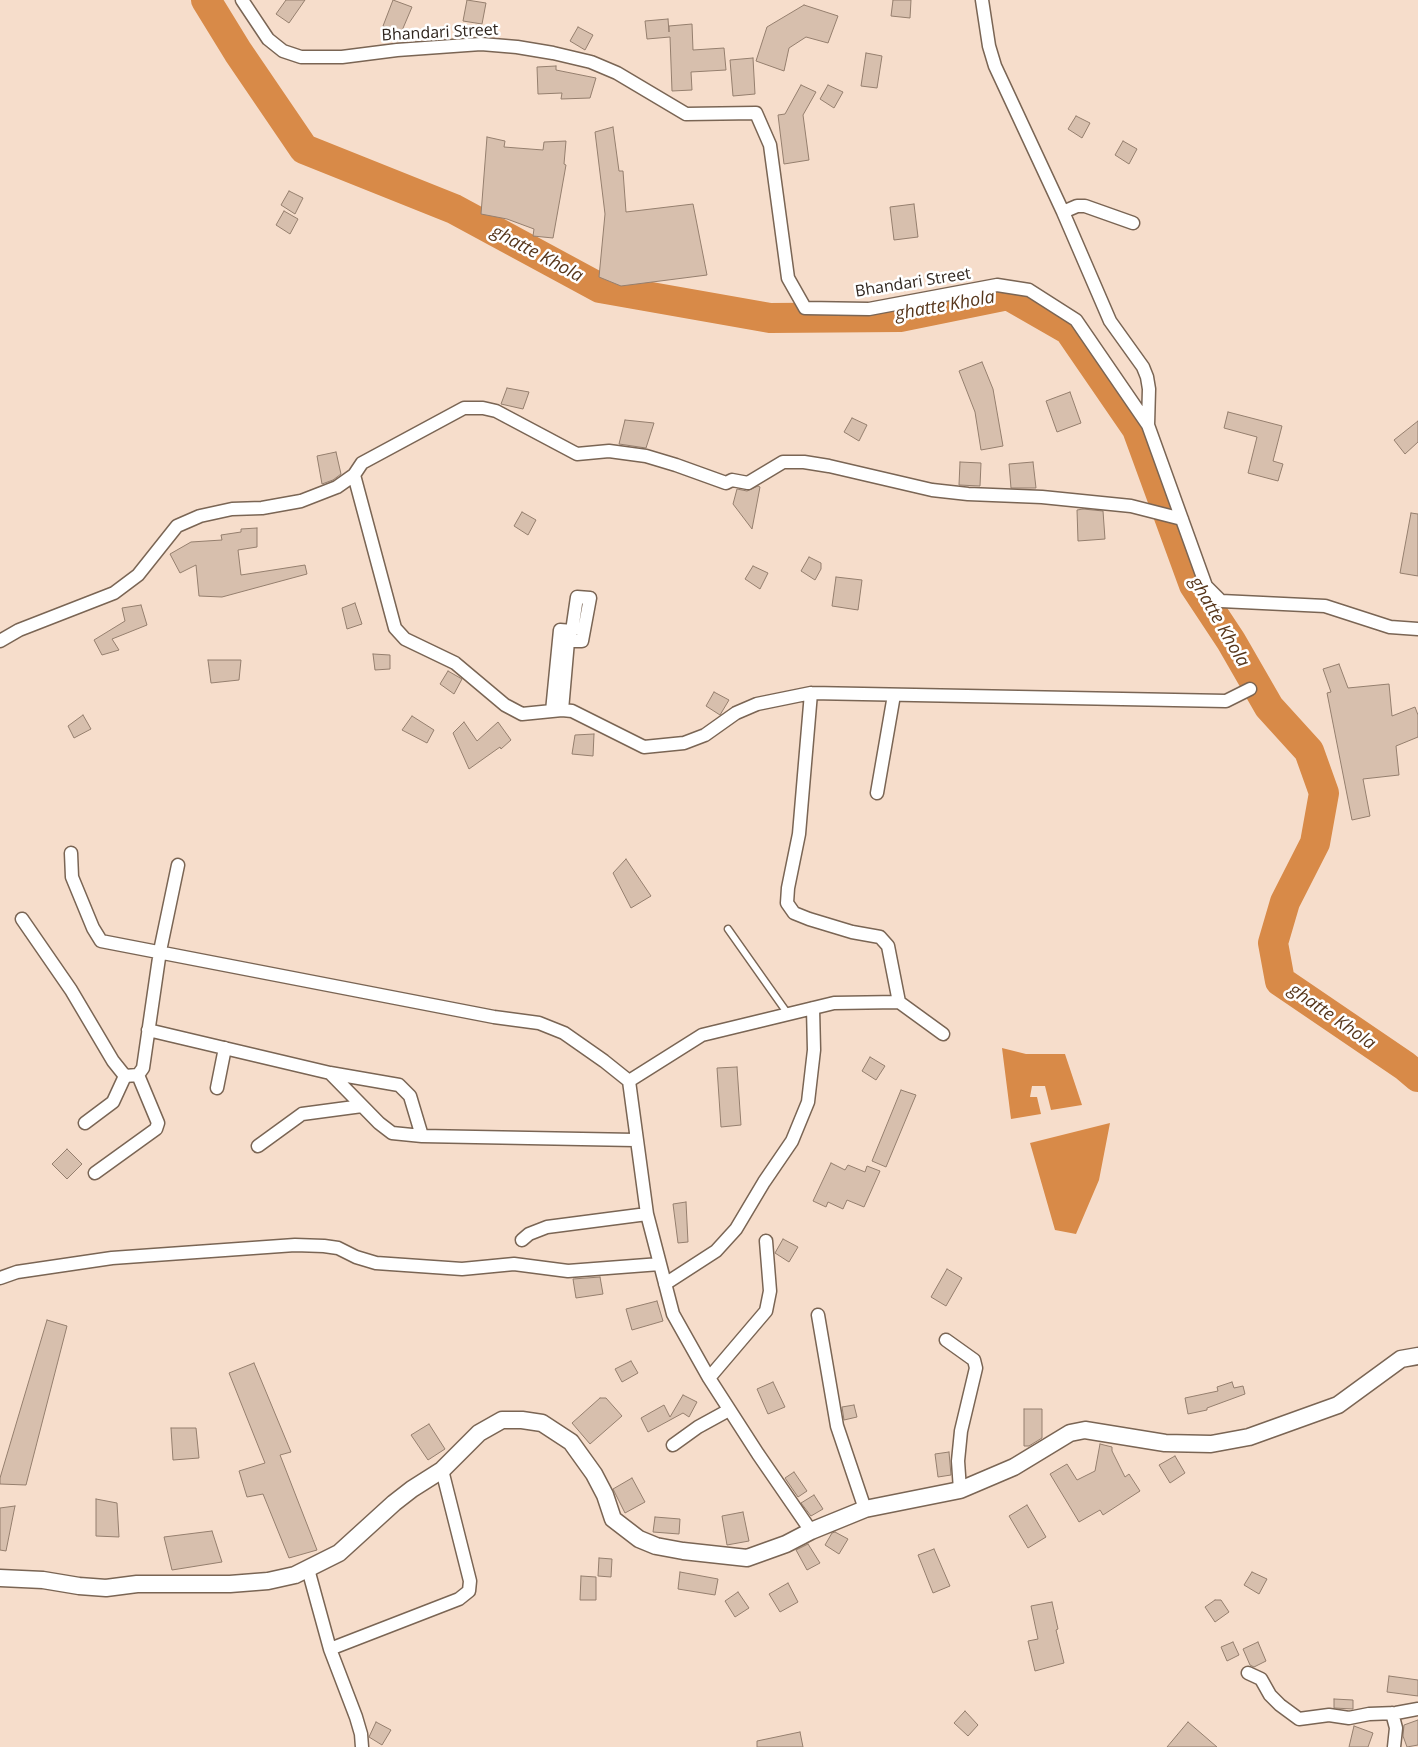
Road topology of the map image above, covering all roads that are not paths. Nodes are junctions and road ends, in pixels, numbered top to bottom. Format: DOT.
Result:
graph roads {
  1 [pos="242,0"];
  2 [pos="982,0"];
  3 [pos="1063,212"];
  4 [pos="1133,223"];
  5 [pos="1148,424"];
  6 [pos="354,475"];
  7 [pos="1182,519"];
  8 [pos="1418,629"];
  9 [pos="1,638"];
  10 [pos="1250,689"];
  11 [pos="811,693"];
  12 [pos="894,695"];
  13 [pos="557,711"];
  14 [pos="877,792"];
  15 [pos="71,853"];
  16 [pos="178,865"];
  17 [pos="22,919"];
  18 [pos="728,929"];
  19 [pos="160,951"];
  20 [pos="899,1002"];
  21 [pos="813,1008"];
  22 [pos="788,1014"];
  23 [pos="148,1030"];
  24 [pos="943,1034"];
  25 [pos="225,1048"];
  26 [pos="330,1073"];
  27 [pos="131,1076"];
  28 [pos="628,1081"];
  29 [pos="217,1088"];
  30 [pos="362,1106"];
  31 [pos="85,1123"];
  32 [pos="422,1136"];
  33 [pos="636,1140"];
  34 [pos="258,1146"];
  35 [pos="95,1173"];
  36 [pos="647,1214"];
  37 [pos="522,1240"];
  38 [pos="766,1241"];
  39 [pos="660,1264"];
  40 [pos="0,1278"];
  41 [pos="665,1284"];
  42 [pos="818,1315"];
  43 [pos="946,1340"];
  44 [pos="1418,1356"];
  45 [pos="709,1378"];
  46 [pos="729,1410"];
  47 [pos="673,1446"];
  48 [pos="442,1470"];
  49 [pos="960,1490"];
  50 [pos="865,1509"];
  51 [pos="811,1531"];
  52 [pos="308,1569"];
  53 [pos="0,1578"];
  54 [pos="330,1649"];
  55 [pos="1248,1673"];
  56 [pos="1418,1709"];
  57 [pos="1392,1713"];
  58 [pos="362,1747"];
  59 [pos="1394,1747"];
  1 -- 5 [label="street, Bhandari Street"];
  2 -- 3 [label="street"];
  3 -- 4 [label="street"];
  3 -- 5 [label="street"];
  5 -- 7 [label="street, Bhandari Street"];
  6 -- 7 [label="street"];
  6 -- 9 [label="street"];
  6 -- 13 [label="street"];
  7 -- 8 [label="street, Bhandari Street"];
  10 -- 12 [label="street"];
  11 -- 12 [label="street"];
  11 -- 13 [label="street"];
  11 -- 20 [label="street"];
  12 -- 14 [label="street"];
  13 -- 13 [label="street"];
  15 -- 19 [label="street"];
  16 -- 19 [label="street"];
  17 -- 27 [label="street"];
  18 -- 22 [label="lane"];
  19 -- 23 [label="street"];
  19 -- 28 [label="street"];
  20 -- 21 [label="street"];
  20 -- 24 [label="street"];
  21 -- 22 [label="street"];
  21 -- 41 [label="street"];
  22 -- 28 [label="street"];
  23 -- 25 [label="street"];
  23 -- 27 [label="street"];
  25 -- 26 [label="street"];
  25 -- 29 [label="street"];
  26 -- 30 [label="street"];
  26 -- 32 [label="street"];
  27 -- 31 [label="street"];
  27 -- 35 [label="street"];
  28 -- 33 [label="street"];
  30 -- 32 [label="street"];
  30 -- 34 [label="street"];
  32 -- 33 [label="street"];
  33 -- 36 [label="street"];
  36 -- 37 [label="street"];
  36 -- 39 [label="street"];
  38 -- 45 [label="street"];
  39 -- 40 [label="street"];
  39 -- 41 [label="street"];
  41 -- 45 [label="street"];
  42 -- 50 [label="street"];
  43 -- 49 [label="street"];
  44 -- 49 [label="street"];
  45 -- 46 [label="street"];
  46 -- 47 [label="street"];
  46 -- 51 [label="street"];
  48 -- 51 [label="street"];
  48 -- 52 [label="street"];
  48 -- 54 [label="street"];
  49 -- 50 [label="street"];
  50 -- 51 [label="street"];
  52 -- 53 [label="street"];
  52 -- 54 [label="street"];
  54 -- 58 [label="street"];
  55 -- 57 [label="street"];
  56 -- 57 [label="street"];
  57 -- 59 [label="street"];
}
